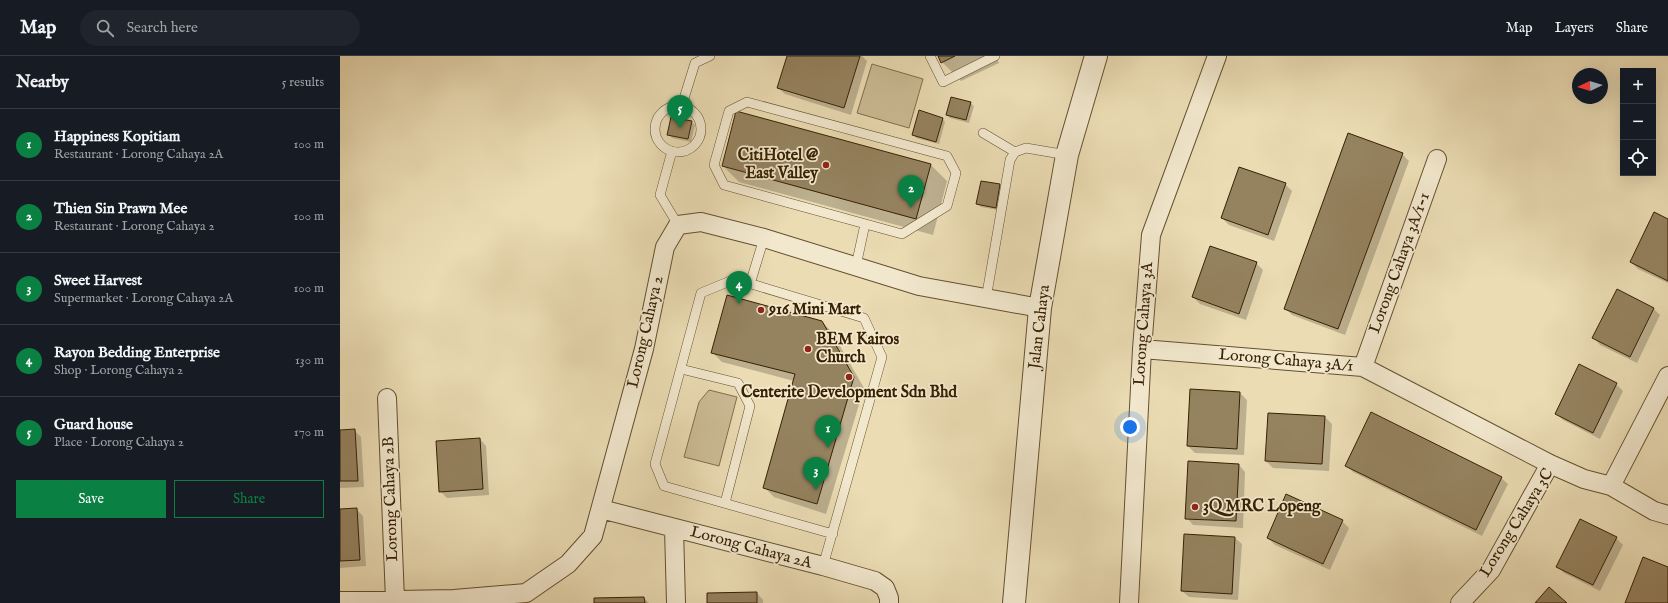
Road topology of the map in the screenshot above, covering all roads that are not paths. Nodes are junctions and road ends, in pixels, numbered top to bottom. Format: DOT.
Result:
graph roads {
  1 [pos="710,56"];
  2 [pos="930,56"];
  3 [pos="995,56"];
  4 [pos="1096,56"];
  5 [pos="1217,56"];
  6 [pos="695,59"];
  7 [pos="682,105"];
  8 [pos="983,132"];
  9 [pos="672,152"];
  10 [pos="1015,152"];
  11 [pos="1067,155"];
  12 [pos="1437,159"];
  13 [pos="865,224"];
  14 [pos="678,225"];
  15 [pos="764,238"];
  16 [pos="856,266"];
  17 [pos="750,284"];
  18 [pos="986,299"];
  19 [pos="1040,308"];
  20 [pos="1142,349"];
  21 [pos="1363,367"];
  22 [pos="681,368"];
  23 [pos="1668,376"];
  24 [pos="387,398"];
  25 [pos="1550,464"];
  26 [pos="1611,486"];
  27 [pos="725,503"];
  28 [pos="601,509"];
  29 [pos="1668,515"];
  30 [pos="674,528"];
  31 [pos="833,534"];
  32 [pos="823,566"];
  33 [pos="395,600"];
  34 [pos="340,601"];
  35 [pos="454,601"];
  36 [pos="676,603"];
  37 [pos="889,603"];
  38 [pos="1014,603"];
  39 [pos="1129,603"];
  40 [pos="1460,603"];
  1 -- 6 [label="lane"];
  2 -- 3 [label="lane"];
  4 -- 11 [label="street, Jalan Cahaya"];
  5 -- 20 [label="street, Lorong Cahaya 3A"];
  6 -- 7 [label="lane"];
  7 -- 9 [label="lane"];
  7 -- 9 [label="lane"];
  8 -- 10 [label="lane"];
  9 -- 14 [label="lane"];
  10 -- 11 [label="lane"];
  10 -- 18 [label="lane"];
  11 -- 19 [label="street, Jalan Cahaya"];
  12 -- 21 [label="street, Lorong Cahaya 3A/1-1"];
  13 -- 13 [label="lane"];
  13 -- 16 [label="lane"];
  14 -- 15 [label="street"];
  14 -- 28 [label="street, Lorong Cahaya 2"];
  15 -- 16 [label="street"];
  15 -- 17 [label="lane"];
  16 -- 18 [label="street"];
  17 -- 22 [label="lane"];
  17 -- 31 [label="lane"];
  18 -- 19 [label="street"];
  19 -- 38 [label="street, Jalan Cahaya"];
  20 -- 21 [label="street, Lorong Cahaya 3A/1"];
  20 -- 39 [label="street, Lorong Cahaya 3A"];
  21 -- 25 [label="street, Lorong Cahaya 3A/1"];
  22 -- 27 [label="lane"];
  22 -- 27 [label="lane"];
  23 -- 26 [label="street"];
  24 -- 33 [label="street, Lorong Cahaya 2B"];
  25 -- 26 [label="street, Lorong Cahaya 3C"];
  25 -- 40 [label="street, Lorong Cahaya 3C"];
  26 -- 29 [label="street, Lorong Cahaya 3C"];
  27 -- 31 [label="lane"];
  28 -- 30 [label="street, Lorong Cahaya 2A"];
  28 -- 35 [label="street, Lorong Cahaya 2"];
  30 -- 32 [label="street, Lorong Cahaya 2A"];
  30 -- 36 [label="street"];
  31 -- 32 [label="lane"];
  32 -- 37 [label="street, Lorong Cahaya 2A"];
  33 -- 34 [label="street, Lorong Cahaya 2"];
  33 -- 35 [label="street, Lorong Cahaya 2"];
}
